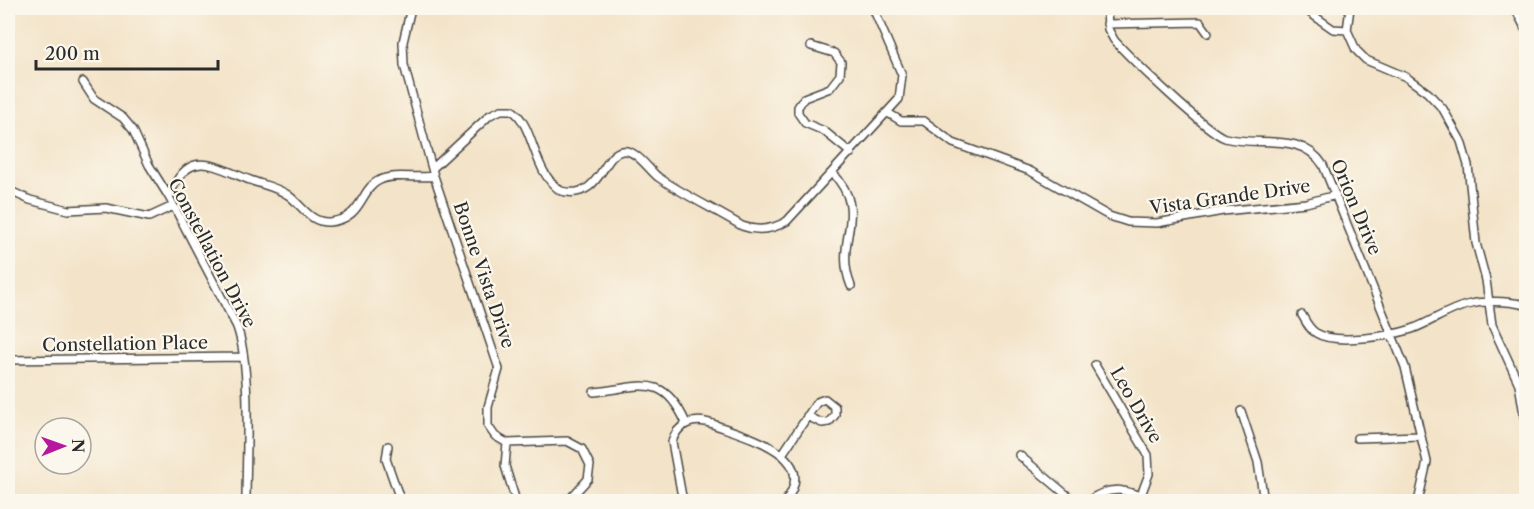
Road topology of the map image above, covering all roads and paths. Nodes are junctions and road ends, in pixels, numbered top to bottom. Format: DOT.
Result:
graph roads {
  1 [pos="411,8"];
  2 [pos="873,8"];
  3 [pos="1107,8"];
  4 [pos="1303,8"];
  5 [pos="1350,8"];
  6 [pos="1515,8"];
  7 [pos="1107,24"];
  8 [pos="1347,30"];
  9 [pos="1527,30"];
  10 [pos="1208,33"];
  11 [pos="812,46"];
  12 [pos="83,82"];
  13 [pos="888,113"];
  14 [pos="851,153"];
  15 [pos="433,168"];
  16 [pos="832,172"];
  17 [pos="434,176"];
  18 [pos="8,190"];
  19 [pos="1336,195"];
  20 [pos="169,197"];
  21 [pos="173,206"];
  22 [pos="850,286"];
  23 [pos="1489,302"];
  24 [pos="1527,305"];
  25 [pos="1302,315"];
  26 [pos="1392,335"];
  27 [pos="243,357"];
  28 [pos="8,360"];
  29 [pos="1095,365"];
  30 [pos="594,392"];
  31 [pos="1241,411"];
  32 [pos="807,416"];
  33 [pos="686,423"];
  34 [pos="1527,427"];
  35 [pos="1421,436"];
  36 [pos="1357,438"];
  37 [pos="507,443"];
  38 [pos="388,446"];
  39 [pos="783,453"];
  40 [pos="1019,455"];
  41 [pos="1140,495"];
  42 [pos="246,501"];
  43 [pos="401,501"];
  44 [pos="516,501"];
  45 [pos="567,501"];
  46 [pos="683,501"];
  47 [pos="784,501"];
  48 [pos="1075,501"];
  49 [pos="1087,501"];
  50 [pos="1154,501"];
  51 [pos="1264,501"];
  52 [pos="1418,501"];
  1 -- 15 [label="street, Bonne Vista Drive"];
  2 -- 13 [label="street"];
  3 -- 7 [label="street"];
  4 -- 8 [label="street"];
  5 -- 8 [label="street"];
  6 -- 9 [label="street"];
  7 -- 10 [label="street"];
  7 -- 19 [label="street, Orion Drive"];
  8 -- 23 [label="street"];
  11 -- 14 [label="street"];
  12 -- 20 [label="street, Constellation Drive"];
  13 -- 14 [label="street"];
  13 -- 19 [label="street, Vista Grande Drive"];
  14 -- 16 [label="street"];
  15 -- 16 [label="street"];
  15 -- 17 [label="street, Bonne Vista Drive"];
  16 -- 22 [label="street"];
  17 -- 20 [label="street"];
  17 -- 37 [label="street, Bonne Vista Drive"];
  18 -- 21 [label="street"];
  19 -- 26 [label="street, Orion Drive"];
  20 -- 21 [label="street, Constellation Drive"];
  21 -- 27 [label="street, Constellation Drive"];
  23 -- 24 [label="street"];
  23 -- 26 [label="street"];
  23 -- 34 [label="street"];
  25 -- 26 [label="street"];
  26 -- 35 [label="street, Orion Drive"];
  27 -- 28 [label="street, Constellation Place"];
  27 -- 42 [label="street, Constellation Drive"];
  29 -- 41 [label="street, Leo Drive"];
  30 -- 33 [label="street"];
  31 -- 51 [label="street"];
  32 -- 39 [label="street"];
  33 -- 39 [label="street"];
  33 -- 46 [label="street"];
  35 -- 36 [label="street"];
  35 -- 52 [label="street, Orion Drive"];
  37 -- 44 [label="street"];
  37 -- 45 [label="street"];
  38 -- 43 [label="street"];
  39 -- 47 [label="street"];
  40 -- 48 [label="street"];
  41 -- 49 [label="street"];
  41 -- 50 [label="street"];
}
